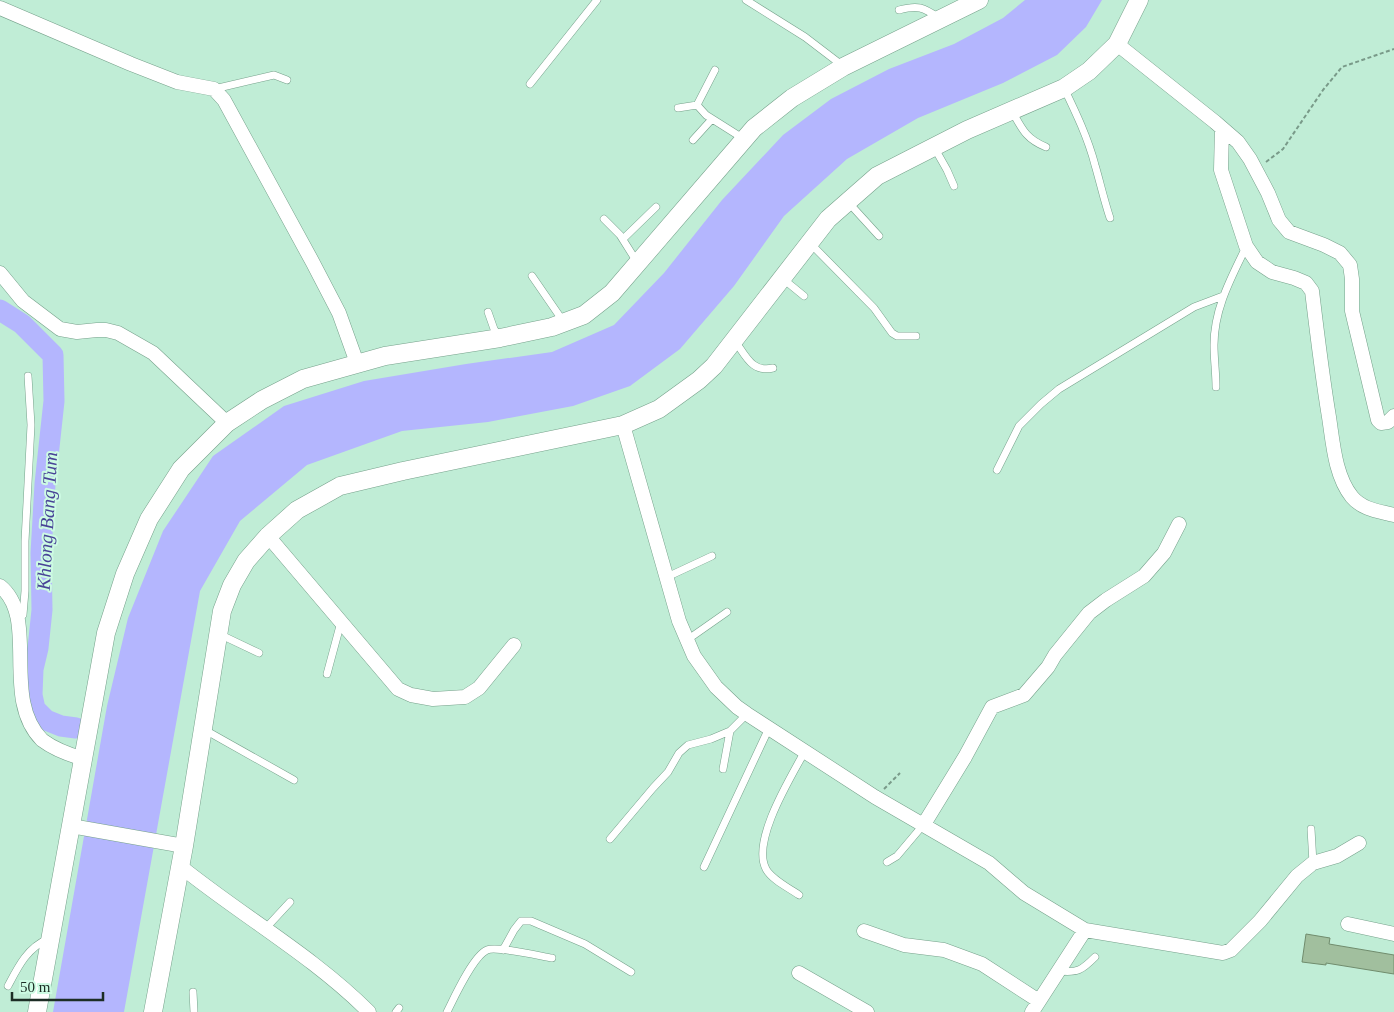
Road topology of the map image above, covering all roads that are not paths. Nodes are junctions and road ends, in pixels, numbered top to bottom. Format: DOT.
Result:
graph roads {
  1 [pos="597,0"];
  2 [pos="746,0"];
  3 [pos="1139,0"];
  4 [pos="968,3"];
  5 [pos="0,8"];
  6 [pos="899,10"];
  7 [pos="942,19"];
  8 [pos="1117,44"];
  9 [pos="843,67"];
  10 [pos="715,70"];
  11 [pos="287,80"];
  12 [pos="530,84"];
  13 [pos="1064,88"];
  14 [pos="214,89"];
  15 [pos="697,105"];
  16 [pos="678,108"];
  17 [pos="1011,111"];
  18 [pos="712,119"];
  19 [pos="1222,128"];
  20 [pos="694,140"];
  21 [pos="744,140"];
  22 [pos="934,147"];
  23 [pos="1046,147"];
  24 [pos="954,186"];
  25 [pos="848,201"];
  26 [pos="656,207"];
  27 [pos="1110,218"];
  28 [pos="604,219"];
  29 [pos="878,236"];
  30 [pos="623,239"];
  31 [pos="809,242"];
  32 [pos="1246,246"];
  33 [pos="638,265"];
  34 [pos="0,274"];
  35 [pos="532,276"];
  36 [pos="782,278"];
  37 [pos="804,296"];
  38 [pos="1223,296"];
  39 [pos="488,312"];
  40 [pos="564,322"];
  41 [pos="916,336"];
  42 [pos="500,338"];
  43 [pos="735,342"];
  44 [pos="357,363"];
  45 [pos="773,368"];
  46 [pos="28,376"];
  47 [pos="1216,387"];
  48 [pos="1394,416"];
  49 [pos="227,422"];
  50 [pos="623,425"];
  51 [pos="997,470"];
  52 [pos="1394,515"];
  53 [pos="1178,524"];
  54 [pos="268,536"];
  55 [pos="712,556"];
  56 [pos="667,577"];
  57 [pos="0,586"];
  58 [pos="726,612"];
  59 [pos="17,620"];
  60 [pos="341,622"];
  61 [pos="218,634"];
  62 [pos="687,640"];
  63 [pos="514,645"];
  64 [pos="259,653"];
  65 [pos="327,674"];
  66 [pos="747,714"];
  67 [pos="769,728"];
  68 [pos="203,729"];
  69 [pos="730,731"];
  70 [pos="805,751"];
  71 [pos="84,759"];
  72 [pos="723,769"];
  73 [pos="294,780"];
  74 [pos="924,824"];
  75 [pos="71,826"];
  76 [pos="1311,829"];
  77 [pos="610,839"];
  78 [pos="1359,844"];
  79 [pos="184,846"];
  80 [pos="887,862"];
  81 [pos="1313,862"];
  82 [pos="180,866"];
  83 [pos="704,867"];
  84 [pos="799,896"];
  85 [pos="290,902"];
  86 [pos="1348,924"];
  87 [pos="265,929"];
  88 [pos="1085,930"];
  89 [pos="864,931"];
  90 [pos="1394,934"];
  91 [pos="51,938"];
  92 [pos="503,950"];
  93 [pos="1095,957"];
  94 [pos="552,958"];
  95 [pos="1059,971"];
  96 [pos="631,972"];
  97 [pos="799,974"];
  98 [pos="8,986"];
  99 [pos="193,992"];
  100 [pos="1036,1007"];
  101 [pos="37,1012"];
  102 [pos="153,1012"];
  103 [pos="194,1012"];
  104 [pos="369,1012"];
  105 [pos="447,1012"];
  106 [pos="867,1012"];
  1 -- 12 [label="lane"];
  2 -- 9 [label="lane"];
  3 -- 8 [label="street"];
  4 -- 7 [label="street"];
  5 -- 14 [label="street"];
  6 -- 7 [label="lane"];
  7 -- 9 [label="street"];
  8 -- 13 [label="street"];
  8 -- 19 [label="street"];
  9 -- 21 [label="street"];
  10 -- 15 [label="lane"];
  11 -- 14 [label="lane"];
  13 -- 17 [label="street"];
  13 -- 27 [label="lane"];
  14 -- 44 [label="street"];
  15 -- 16 [label="lane"];
  15 -- 18 [label="lane"];
  17 -- 22 [label="street"];
  17 -- 23 [label="lane"];
  18 -- 20 [label="lane"];
  18 -- 21 [label="lane"];
  19 -- 32 [label="street"];
  19 -- 48 [label="street"];
  21 -- 33 [label="street"];
  22 -- 24 [label="lane"];
  22 -- 25 [label="street"];
  25 -- 29 [label="lane"];
  25 -- 31 [label="street"];
  26 -- 30 [label="lane"];
  28 -- 30 [label="lane"];
  30 -- 33 [label="lane"];
  31 -- 36 [label="street"];
  31 -- 41 [label="lane"];
  32 -- 38 [label="lane"];
  32 -- 52 [label="street"];
  33 -- 40 [label="street"];
  34 -- 49 [label="street"];
  35 -- 40 [label="lane"];
  36 -- 37 [label="lane"];
  36 -- 43 [label="street"];
  38 -- 47 [label="lane"];
  38 -- 51 [label="lane"];
  39 -- 42 [label="lane"];
  40 -- 42 [label="street"];
  42 -- 44 [label="street"];
  43 -- 45 [label="lane"];
  43 -- 50 [label="street"];
  44 -- 49 [label="street"];
  46 -- 59 [label="lane"];
  49 -- 71 [label="street"];
  50 -- 54 [label="street"];
  50 -- 56 [label="street"];
  53 -- 74 [label="street"];
  54 -- 60 [label="street"];
  54 -- 61 [label="street"];
  55 -- 56 [label="lane"];
  56 -- 62 [label="street"];
  57 -- 59 [label="street"];
  58 -- 62 [label="lane"];
  59 -- 71 [label="street"];
  60 -- 63 [label="street"];
  60 -- 65 [label="lane"];
  61 -- 64 [label="lane"];
  61 -- 68 [label="street"];
  62 -- 66 [label="street"];
  66 -- 67 [label="street"];
  66 -- 69 [label="lane"];
  67 -- 70 [label="street"];
  67 -- 83 [label="lane"];
  68 -- 73 [label="lane"];
  68 -- 79 [label="street"];
  69 -- 72 [label="lane"];
  69 -- 77 [label="lane"];
  70 -- 74 [label="street"];
  70 -- 84 [label="lane"];
  71 -- 75 [label="street"];
  74 -- 80 [label="lane"];
  74 -- 88 [label="street"];
  75 -- 79 [label="street"];
  75 -- 91 [label="street"];
  76 -- 81 [label="lane"];
  78 -- 81 [label="street"];
  79 -- 82 [label="street"];
  81 -- 88 [label="street"];
  82 -- 87 [label="street"];
  82 -- 102 [label="street"];
  85 -- 87 [label="lane"];
  86 -- 90 [label="street"];
  87 -- 104 [label="street"];
  88 -- 95 [label="street"];
  89 -- 100 [label="street"];
  91 -- 98 [label="lane"];
  91 -- 101 [label="street"];
  92 -- 94 [label="lane"];
  92 -- 96 [label="lane"];
  92 -- 105 [label="lane"];
  93 -- 95 [label="lane"];
  95 -- 100 [label="street"];
  97 -- 106 [label="street"];
  99 -- 103 [label="lane"];
}
